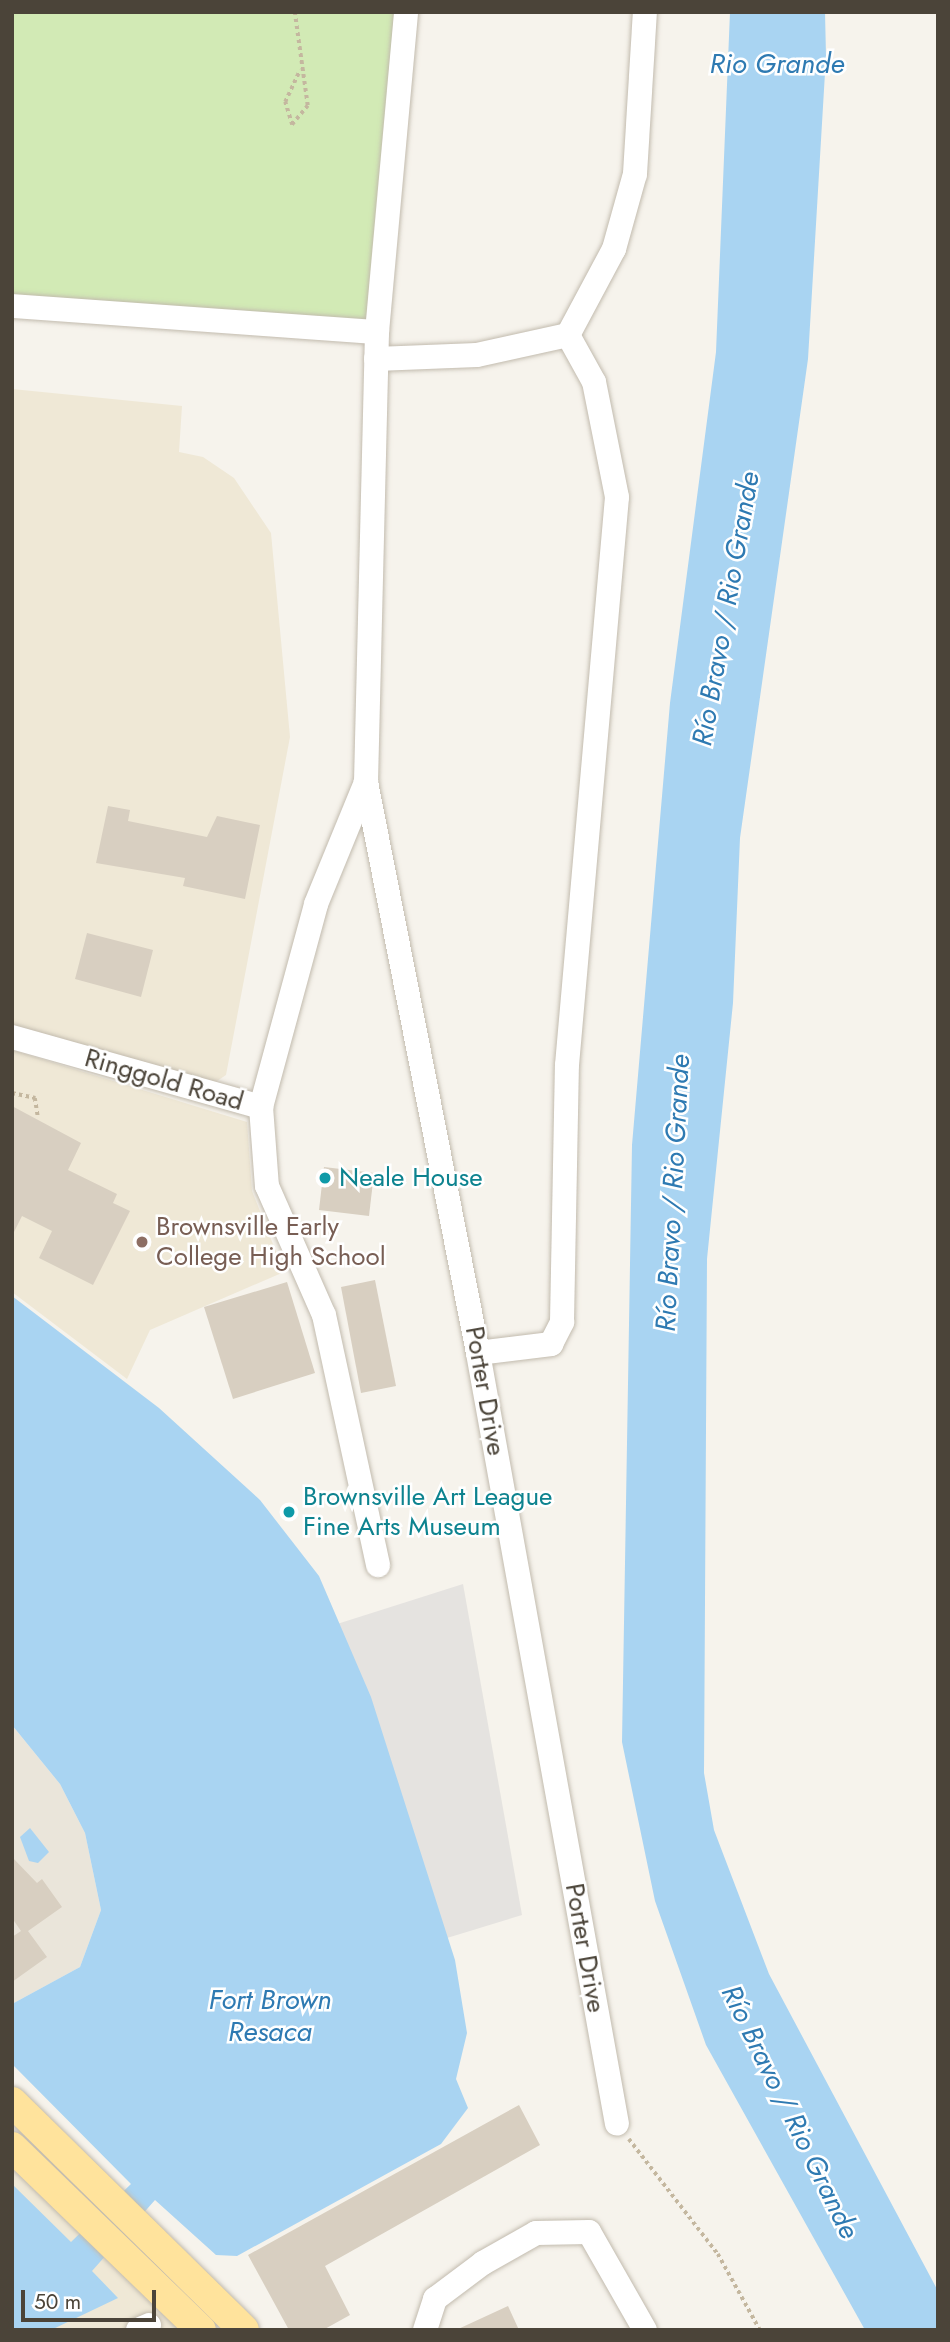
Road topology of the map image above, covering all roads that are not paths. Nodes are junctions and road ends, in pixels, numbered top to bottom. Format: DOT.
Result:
graph roads {
  1 [pos="405,12"];
  2 [pos="645,12"];
  3 [pos="12,306"];
  4 [pos="377,332"];
  5 [pos="568,335"];
  6 [pos="376,359"];
  7 [pos="366,782"];
  8 [pos="12,1037"];
  9 [pos="261,1107"];
  10 [pos="478,1353"];
  11 [pos="378,1565"];
  12 [pos="12,2102"];
  13 [pos="617,2124"];
  14 [pos="12,2147"];
  15 [pos="201,2330"];
  16 [pos="244,2330"];
  17 [pos="425,2330"];
  18 [pos="645,2330"];
  1 -- 4 [label="street"];
  2 -- 5 [label="street"];
  3 -- 4 [label="street"];
  4 -- 6 [label="street"];
  5 -- 6 [label="street"];
  5 -- 10 [label="street"];
  6 -- 7 [label="street"];
  7 -- 9 [label="street"];
  7 -- 10 [label="street, Porter Drive"];
  8 -- 9 [label="street, Ringgold Road"];
  9 -- 11 [label="street, Ringgold Road"];
  10 -- 13 [label="street, Porter Drive"];
  12 -- 16 [label="main road"];
  14 -- 15 [label="main road"];
  17 -- 18 [label="street"];
}
